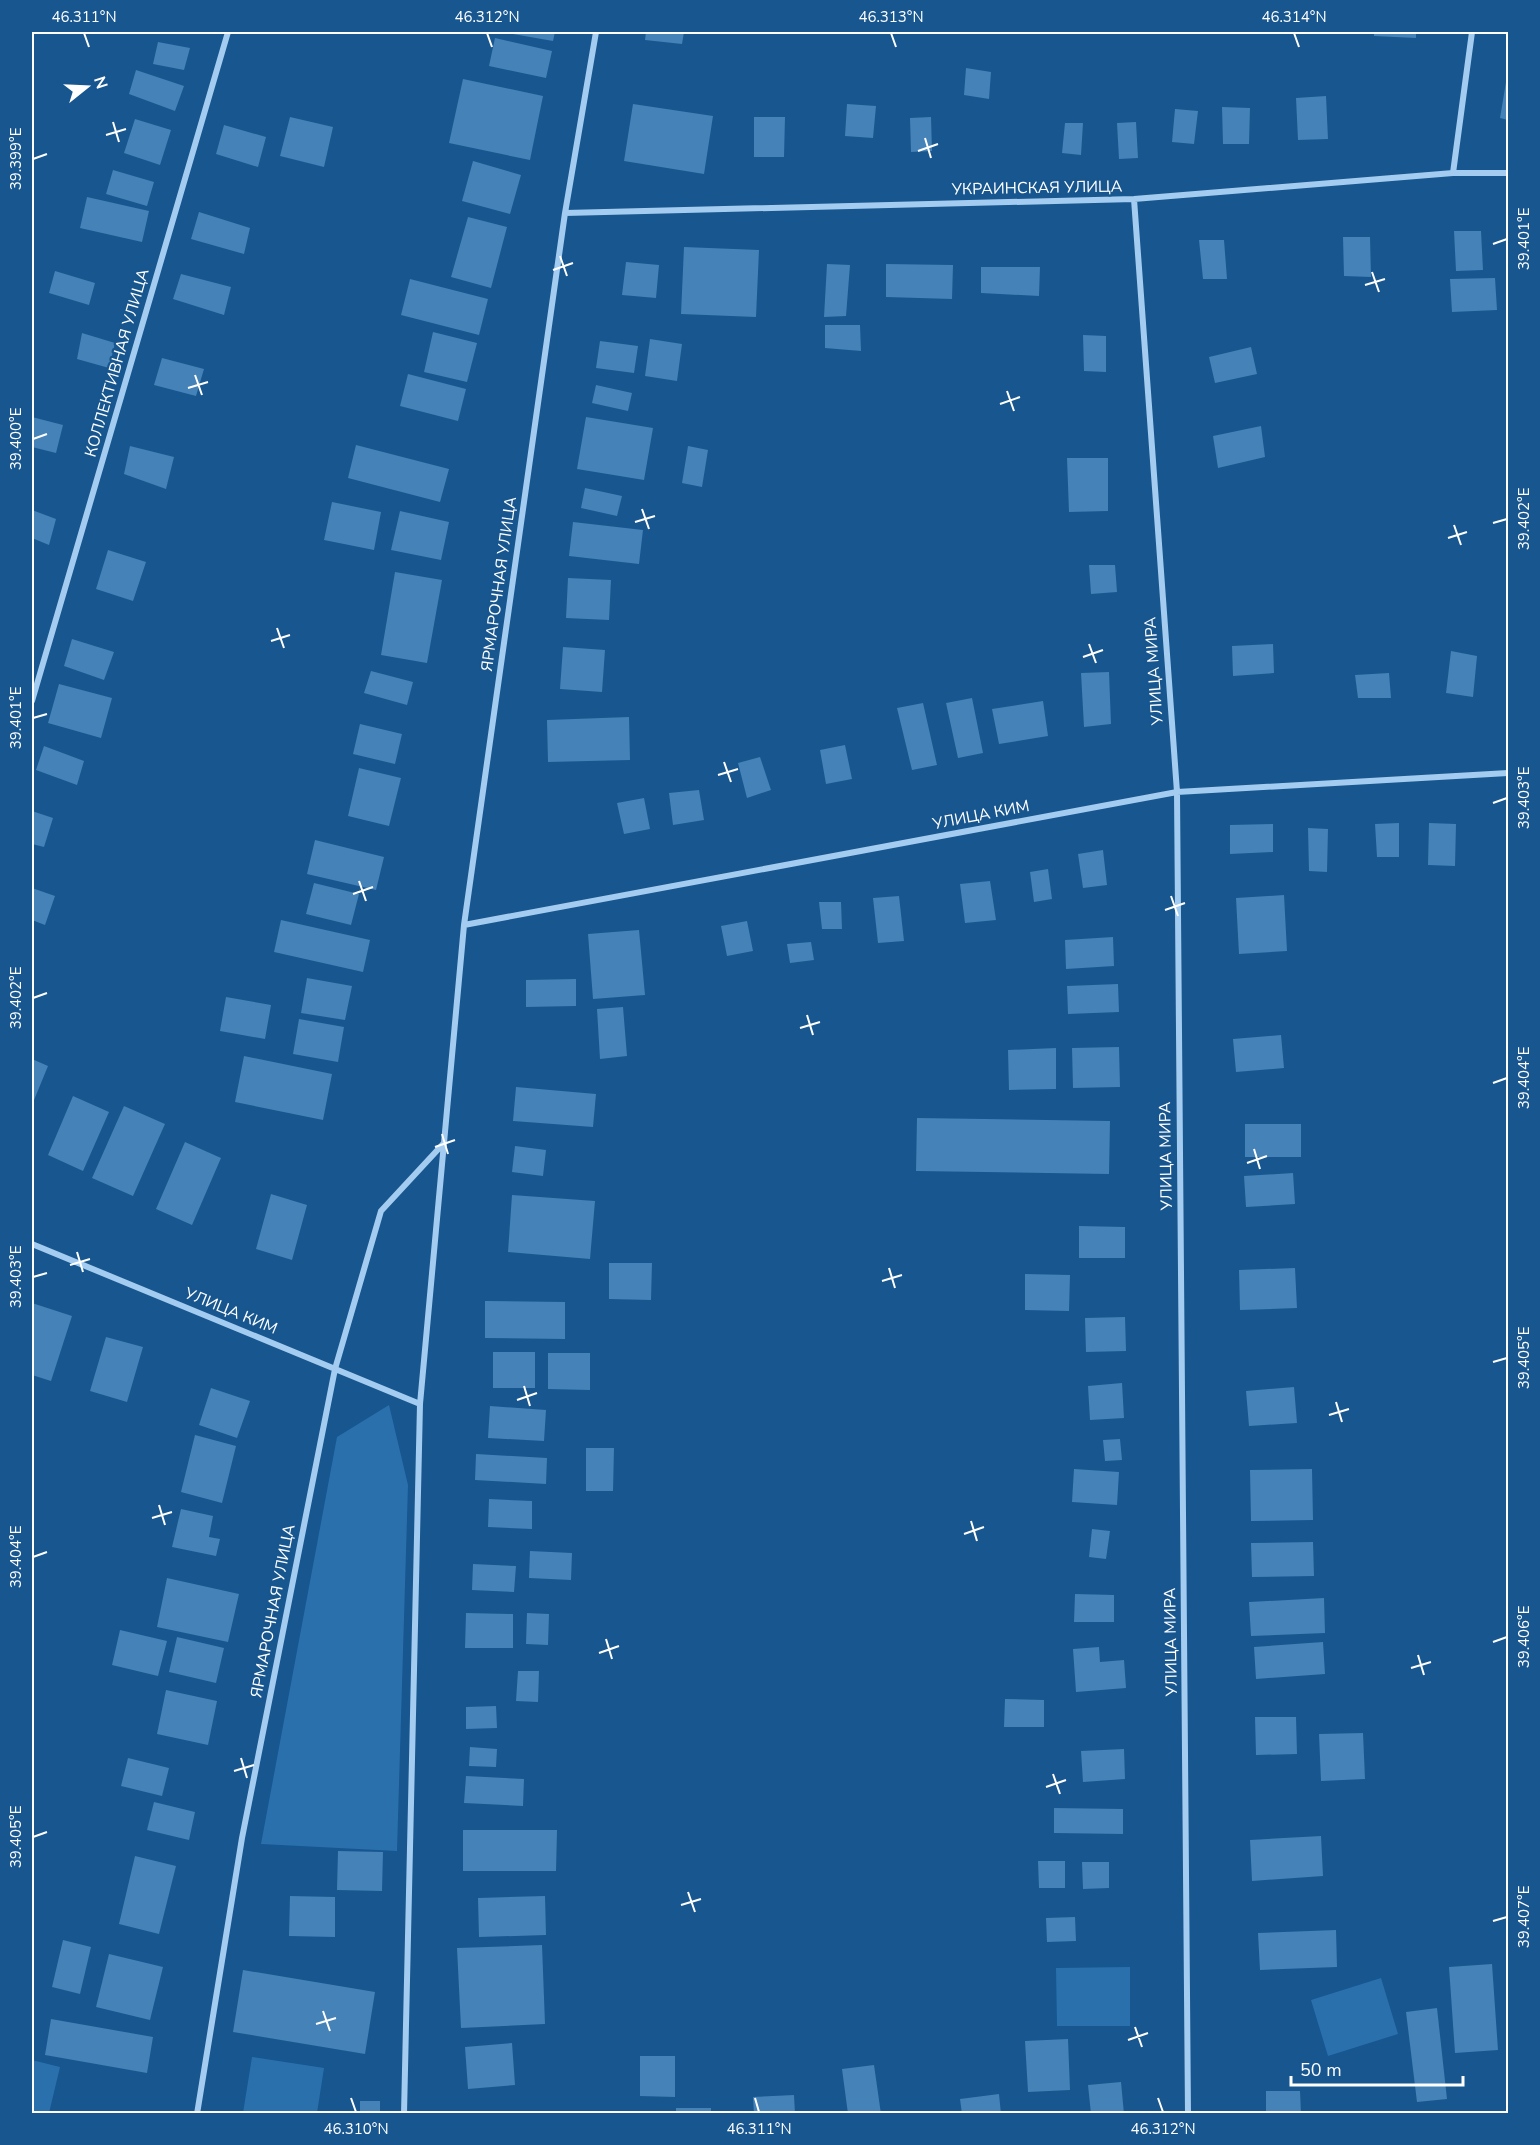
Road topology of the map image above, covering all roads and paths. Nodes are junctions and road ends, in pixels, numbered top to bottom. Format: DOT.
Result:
graph roads {
  1 [pos="228,32"];
  2 [pos="596,32"];
  3 [pos="1472,32"];
  4 [pos="1453,173"];
  5 [pos="1509,173"];
  6 [pos="1134,199"];
  7 [pos="565,213"];
  8 [pos="32,701"];
  9 [pos="1509,773"];
  10 [pos="1177,792"];
  11 [pos="464,925"];
  12 [pos="444,1142"];
  13 [pos="32,1244"];
  14 [pos="335,1369"];
  15 [pos="420,1404"];
  16 [pos="197,2114"];
  17 [pos="404,2114"];
  18 [pos="1188,2114"];
  1 -- 8 [label="street, КОЛЛЕКТИВНАЯ УЛИЦА"];
  2 -- 7 [label="street, ЯРМАРОЧНАЯ УЛИЦА"];
  3 -- 4 [label="street"];
  4 -- 5 [label="street, УКРАИНСКАЯ УЛИЦА"];
  4 -- 6 [label="street, УКРАИНСКАЯ УЛИЦА"];
  6 -- 7 [label="street, УКРАИНСКАЯ УЛИЦА"];
  6 -- 10 [label="street, УЛИЦА МИРА"];
  7 -- 11 [label="street, ЯРМАРОЧНАЯ УЛИЦА"];
  9 -- 10 [label="street, УЛИЦА КИМ"];
  10 -- 11 [label="street, УЛИЦА КИМ"];
  10 -- 18 [label="street, УЛИЦА МИРА"];
  11 -- 12 [label="street, ЯРМАРОЧНАЯ УЛИЦА"];
  12 -- 14 [label="street, ЯРМАРОЧНАЯ УЛИЦА"];
  12 -- 15 [label="street, ЯРМАРОЧНАЯ УЛИЦА"];
  13 -- 14 [label="street, УЛИЦА КИМ"];
  14 -- 15 [label="street, УЛИЦА КИМ"];
  14 -- 16 [label="street, ЯРМАРОЧНАЯ УЛИЦА"];
  15 -- 17 [label="street, ЯРМАРОЧНАЯ УЛИЦА"];
}
